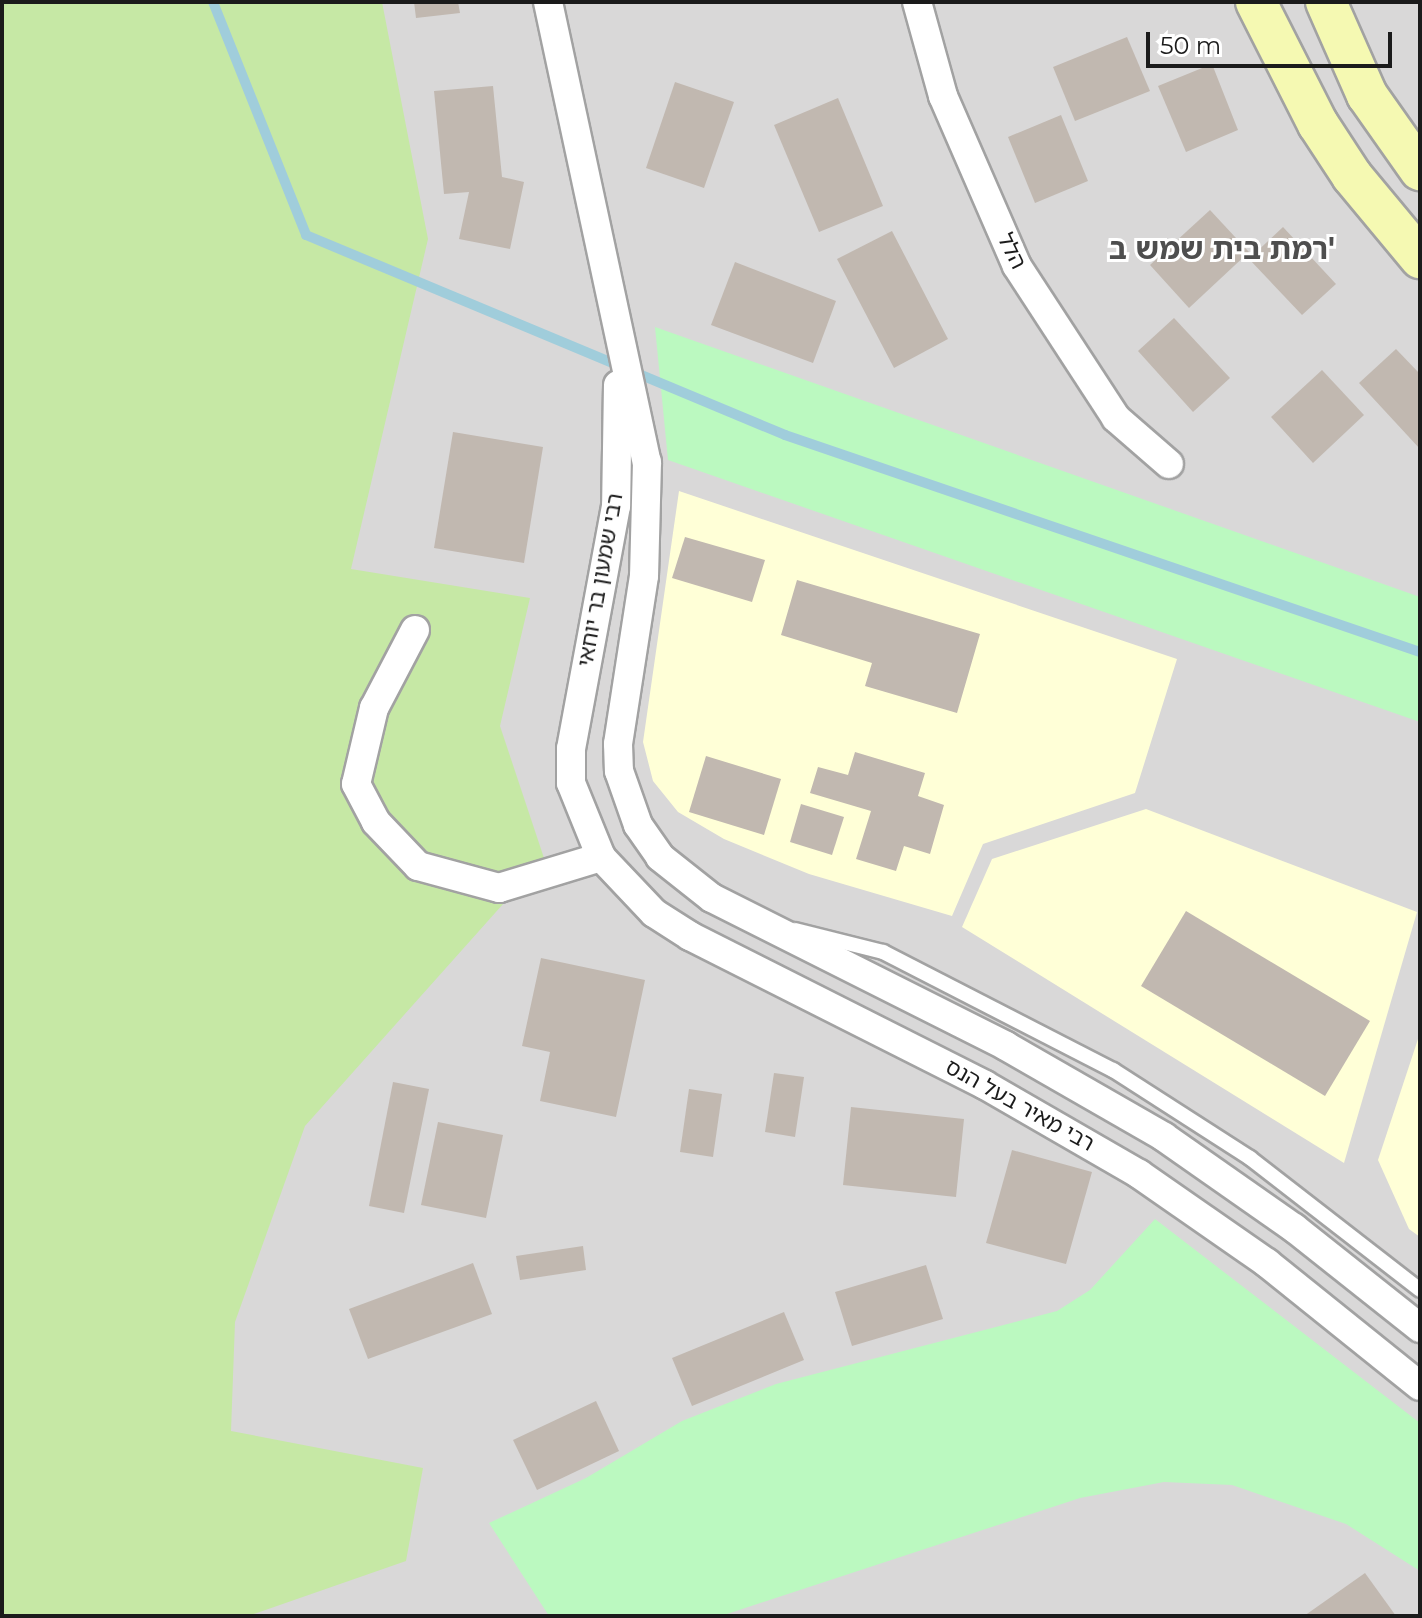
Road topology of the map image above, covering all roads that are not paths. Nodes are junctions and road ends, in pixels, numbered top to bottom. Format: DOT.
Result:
graph roads {
  1 [pos="548,2"];
  2 [pos="917,2"];
  3 [pos="1256,2"];
  4 [pos="1326,2"];
  5 [pos="1420,170"];
  6 [pos="1420,258"];
  7 [pos="612,297"];
  8 [pos="1169,464"];
  9 [pos="415,630"];
  10 [pos="638,825"];
  11 [pos="601,857"];
  12 [pos="761,923"];
  13 [pos="1420,1290"];
  14 [pos="1420,1328"];
  15 [pos="1420,1386"];
  1 -- 7 [label="street, רבי שמעון בר יוחאי"];
  2 -- 8 [label="street, הלל"];
  3 -- 6 [label="main road"];
  4 -- 5 [label="main road"];
  7 -- 10 [label="street, רבי שמעון בר יוחאי"];
  7 -- 11 [label="street, רבי שמעון בר יוחאי"];
  9 -- 11 [label="street"];
  10 -- 12 [label="street, רבי מאיר בעל הנס"];
  11 -- 15 [label="street, רבי מאיר בעל הנס"];
  12 -- 13 [label="lane"];
  12 -- 14 [label="street, רבי מאיר בעל הנס"];
}
